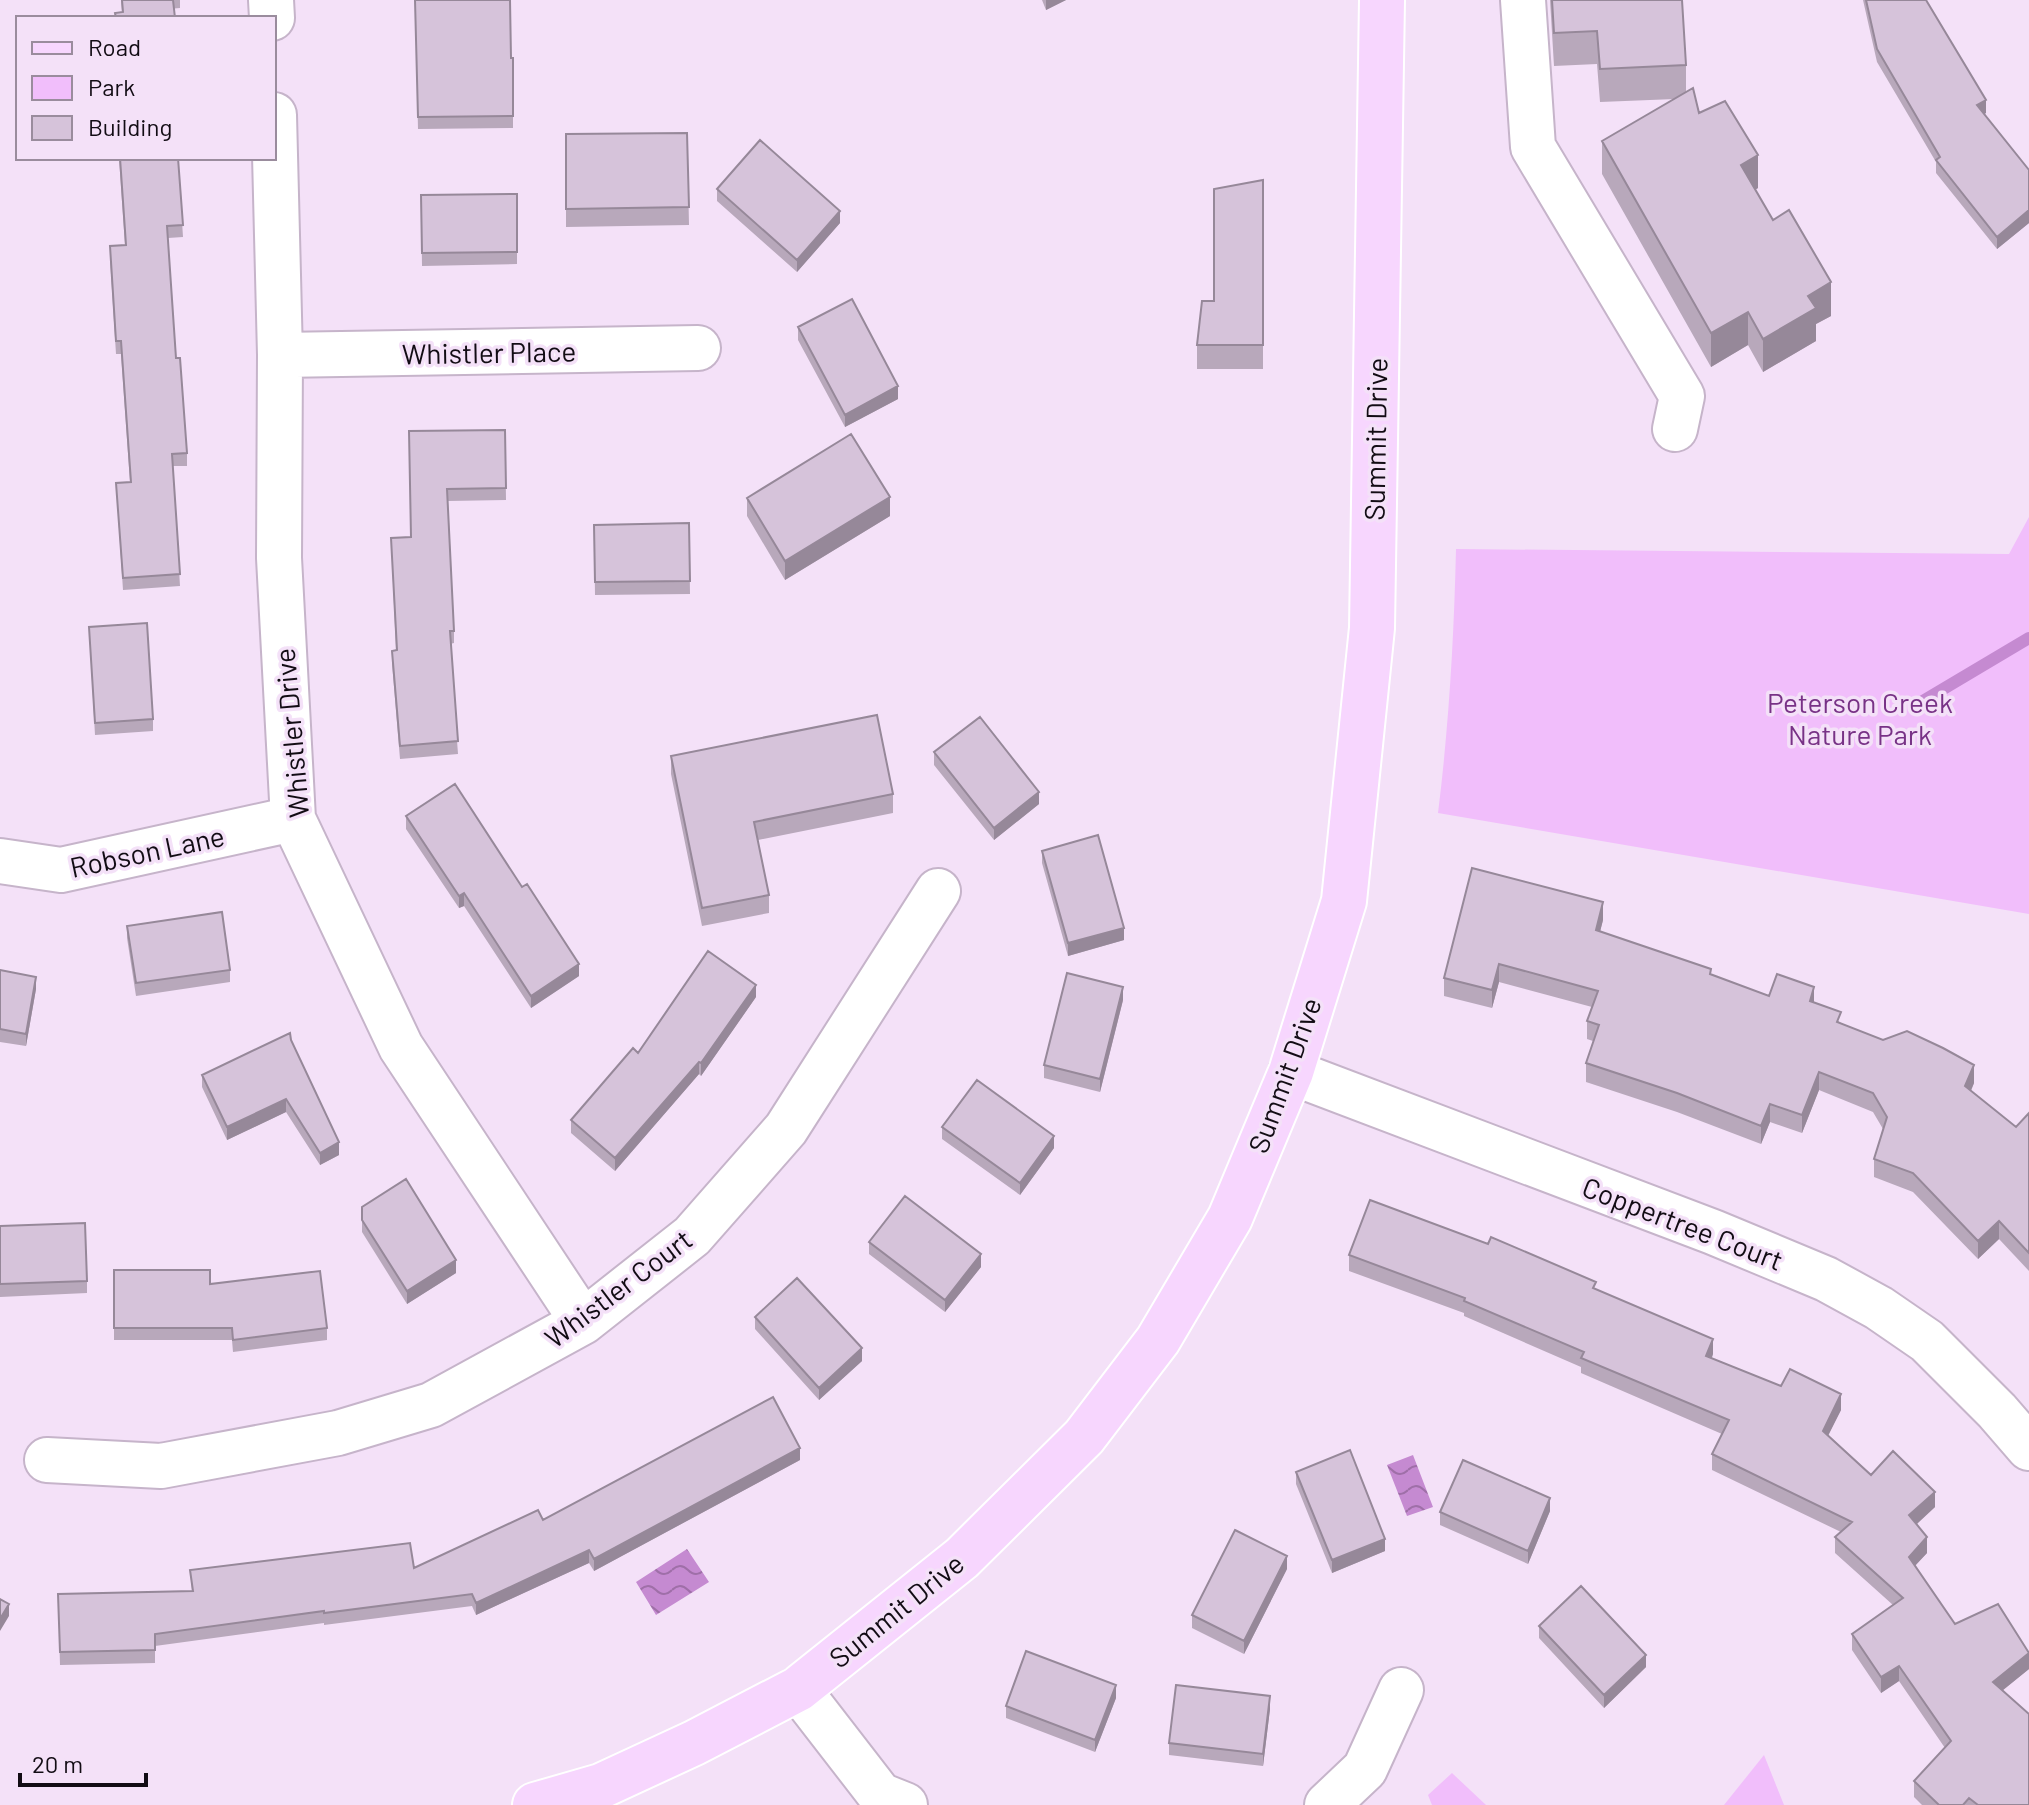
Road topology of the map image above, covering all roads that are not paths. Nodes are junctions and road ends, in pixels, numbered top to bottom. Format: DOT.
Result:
graph roads {
  1 [pos="1382,0"];
  2 [pos="1523,0"];
  3 [pos="275,160"];
  4 [pos="698,348"];
  5 [pos="280,355"];
  6 [pos="1675,429"];
  7 [pos="293,819"];
  8 [pos="0,861"];
  9 [pos="938,891"];
  10 [pos="1291,1072"];
  11 [pos="583,1322"];
  12 [pos="2029,1448"];
  13 [pos="47,1460"];
  14 [pos="798,1689"];
  15 [pos="1401,1690"];
  16 [pos="535,1805"];
  17 [pos="905,1805"];
  18 [pos="1327,1805"];
  1 -- 10 [label="main road, Summit Drive"];
  2 -- 6 [label="street"];
  3 -- 5 [label="street, Whistler Drive"];
  4 -- 5 [label="street, Whistler Place"];
  5 -- 7 [label="street, Whistler Drive"];
  7 -- 8 [label="street, Robson Lane"];
  7 -- 11 [label="street, Whistler Drive"];
  9 -- 11 [label="street, Whistler Court"];
  10 -- 12 [label="street, Coppertree Court"];
  10 -- 14 [label="main road, Summit Drive"];
  11 -- 13 [label="street, Whistler Court"];
  14 -- 16 [label="main road, Summit Drive"];
  14 -- 17 [label="street"];
  15 -- 18 [label="street"];
}
